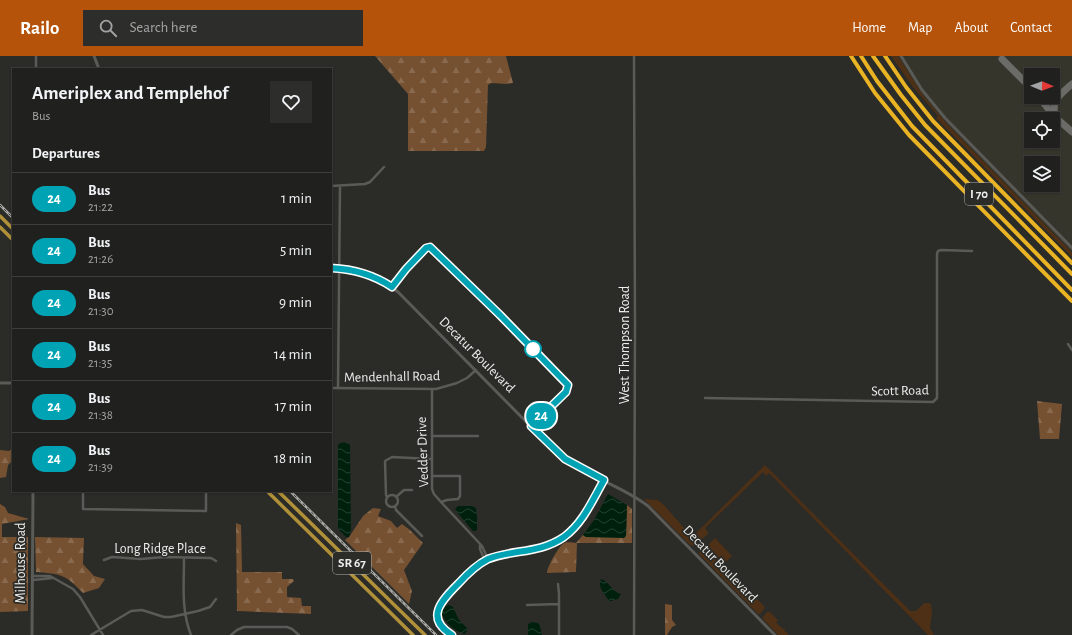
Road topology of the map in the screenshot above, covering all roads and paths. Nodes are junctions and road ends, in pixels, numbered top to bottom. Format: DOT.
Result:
graph roads {
  1 [pos="36,56"];
  2 [pos="94,56"];
  3 [pos="634,56"];
  4 [pos="851,56"];
  5 [pos="861,56"];
  6 [pos="873,56"];
  7 [pos="885,56"];
  8 [pos="901,56"];
  9 [pos="36,68"];
  10 [pos="99,68"];
  11 [pos="384,168"];
  12 [pos="332,186"];
  13 [pos="340,186"];
  14 [pos="0,216"];
  15 [pos="0,227"];
  16 [pos="12,228"];
  17 [pos="12,239"];
  18 [pos="1072,248"];
  19 [pos="972,251"];
  20 [pos="1072,263"];
  21 [pos="332,268"];
  22 [pos="339,268"];
  23 [pos="1072,274"];
  24 [pos="1072,290"];
  25 [pos="1072,301"];
  26 [pos="1068,344"];
  27 [pos="1072,350"];
  28 [pos="476,370"];
  29 [pos="0,383"];
  30 [pos="12,383"];
  31 [pos="332,388"];
  32 [pos="338,388"];
  33 [pos="432,389"];
  34 [pos="705,398"];
  35 [pos="432,436"];
  36 [pos="478,436"];
  37 [pos="431,459"];
  38 [pos="432,476"];
  39 [pos="604,480"];
  40 [pos="412,490"];
  41 [pos="33,492"];
  42 [pos="83,492"];
  43 [pos="206,492"];
  44 [pos="268,492"];
  45 [pos="279,492"];
  46 [pos="634,496"];
  47 [pos="387,497"];
  48 [pos="396,497"];
  49 [pos="441,502"];
  50 [pos="395,506"];
  51 [pos="422,536"];
  52 [pos="184,558"];
  53 [pos="104,560"];
  54 [pos="487,560"];
  55 [pos="216,561"];
  56 [pos="33,578"];
  57 [pos="558,584"];
  58 [pos="216,600"];
  59 [pos="528,604"];
  60 [pos="559,604"];
  61 [pos="184,615"];
  62 [pos="99,630"];
  63 [pos="32,635"];
  64 [pos="91,635"];
  65 [pos="103,635"];
  66 [pos="191,635"];
  67 [pos="231,635"];
  68 [pos="299,635"];
  69 [pos="413,635"];
  70 [pos="425,635"];
  71 [pos="452,635"];
  72 [pos="559,635"];
  73 [pos="634,635"];
  74 [pos="774,635"];
  1 -- 9 [label="street"];
  2 -- 10 [label="street"];
  3 -- 46 [label="street, West Thompson Road"];
  4 -- 25 [label="highway"];
  5 -- 24 [label="highway, I 70"];
  6 -- 23 [label="highway, I 70"];
  7 -- 20 [label="highway"];
  8 -- 18 [label="street"];
  11 -- 13 [label="street"];
  12 -- 13 [label="street"];
  13 -- 22 [label="street"];
  14 -- 16 [label="main road"];
  15 -- 17 [label="main road"];
  19 -- 34 [label="street, Scott Road"];
  21 -- 22 [label="street, Decatur Boulevard"];
  22 -- 28 [label="street, Decatur Boulevard"];
  22 -- 32 [label="street"];
  26 -- 27 [label="street"];
  28 -- 33 [label="street, Mendenhall Road"];
  28 -- 39 [label="street, Decatur Boulevard"];
  29 -- 30 [label="street"];
  31 -- 32 [label="street, Mendenhall Road"];
  32 -- 33 [label="street, Mendenhall Road"];
  33 -- 35 [label="street, Vedder Drive"];
  35 -- 36 [label="street"];
  35 -- 37 [label="street, Vedder Drive"];
  37 -- 38 [label="street, Vedder Drive"];
  37 -- 47 [label="street"];
  38 -- 49 [label="street, Vedder Drive"];
  38 -- 49 [label="street"];
  39 -- 46 [label="street, Decatur Boulevard"];
  39 -- 54 [label="street"];
  40 -- 48 [label="street"];
  41 -- 56 [label="street, Milhouse Road"];
  42 -- 43 [label="street"];
  44 -- 69 [label="main road, SR 67"];
  45 -- 70 [label="main road, SR 67"];
  46 -- 73 [label="street, West Thompson Road"];
  46 -- 74 [label="street, Decatur Boulevard"];
  47 -- 48 [label="street"];
  47 -- 50 [label="street"];
  48 -- 50 [label="street"];
  49 -- 54 [label="street, Vedder Drive"];
  50 -- 51 [label="street"];
  52 -- 53 [label="street, Long Ridge Place"];
  52 -- 55 [label="street, Long Ridge Place"];
  52 -- 61 [label="street"];
  54 -- 71 [label="street"];
  56 -- 62 [label="street"];
  56 -- 63 [label="street, Milhouse Road"];
  57 -- 60 [label="street"];
  58 -- 61 [label="street"];
  59 -- 60 [label="street"];
  60 -- 72 [label="street"];
  61 -- 62 [label="street"];
  61 -- 66 [label="street"];
  62 -- 64 [label="street"];
  62 -- 65 [label="street"];
  67 -- 68 [label="street"];
}
